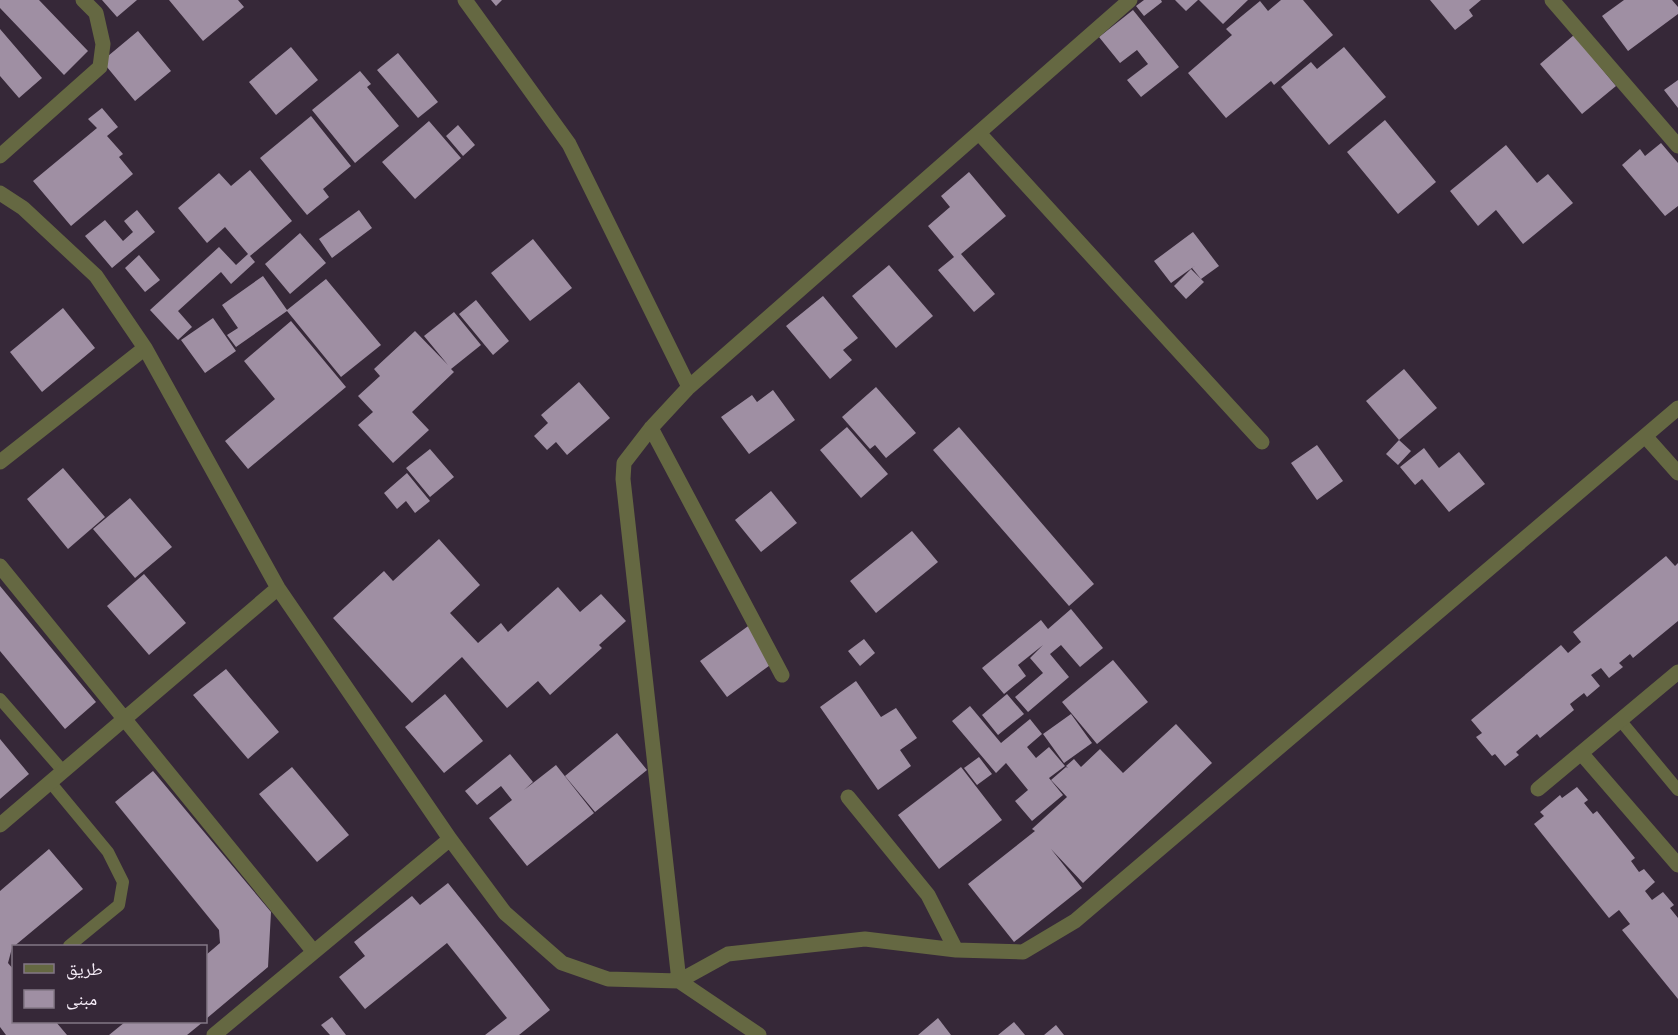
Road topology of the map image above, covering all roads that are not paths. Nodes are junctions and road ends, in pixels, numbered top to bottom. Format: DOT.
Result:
graph roads {
  1 [pos="83,0"];
  2 [pos="465,0"];
  3 [pos="1130,0"];
  4 [pos="1552,0"];
  5 [pos="979,133"];
  6 [pos="1678,146"];
  7 [pos="0,156"];
  8 [pos="0,193"];
  9 [pos="145,348"];
  10 [pos="689,387"];
  11 [pos="1678,408"];
  12 [pos="651,428"];
  13 [pos="1646,436"];
  14 [pos="1262,442"];
  15 [pos="0,462"];
  16 [pos="1678,473"];
  17 [pos="0,566"];
  18 [pos="278,588"];
  19 [pos="1678,672"];
  20 [pos="782,675"];
  21 [pos="0,699"];
  22 [pos="124,718"];
  23 [pos="1620,720"];
  24 [pos="1581,753"];
  25 [pos="63,771"];
  26 [pos="50,782"];
  27 [pos="1538,789"];
  28 [pos="1678,790"];
  29 [pos="848,797"];
  30 [pos="0,825"];
  31 [pos="450,839"];
  32 [pos="1678,865"];
  33 [pos="70,945"];
  34 [pos="956,950"];
  35 [pos="314,952"];
  36 [pos="679,981"];
  37 [pos="214,1035"];
  38 [pos="759,1035"];
  1 -- 7 [label="street"];
  2 -- 10 [label="street"];
  3 -- 5 [label="street"];
  4 -- 6 [label="street"];
  5 -- 10 [label="street"];
  5 -- 14 [label="street"];
  8 -- 9 [label="street"];
  9 -- 15 [label="street"];
  9 -- 18 [label="street"];
  10 -- 12 [label="street"];
  11 -- 13 [label="street"];
  12 -- 20 [label="street"];
  12 -- 36 [label="street"];
  13 -- 16 [label="street"];
  13 -- 34 [label="street"];
  17 -- 22 [label="street"];
  18 -- 22 [label="street"];
  18 -- 31 [label="street"];
  19 -- 23 [label="street"];
  21 -- 25 [label="lane"];
  22 -- 25 [label="street"];
  22 -- 35 [label="street"];
  23 -- 24 [label="street"];
  23 -- 28 [label="lane"];
  24 -- 27 [label="street"];
  24 -- 32 [label="street"];
  25 -- 26 [label="street"];
  26 -- 30 [label="street"];
  26 -- 33 [label="lane"];
  29 -- 34 [label="street"];
  31 -- 35 [label="street"];
  31 -- 36 [label="street"];
  34 -- 36 [label="street"];
  35 -- 37 [label="street"];
  36 -- 38 [label="street"];
}
